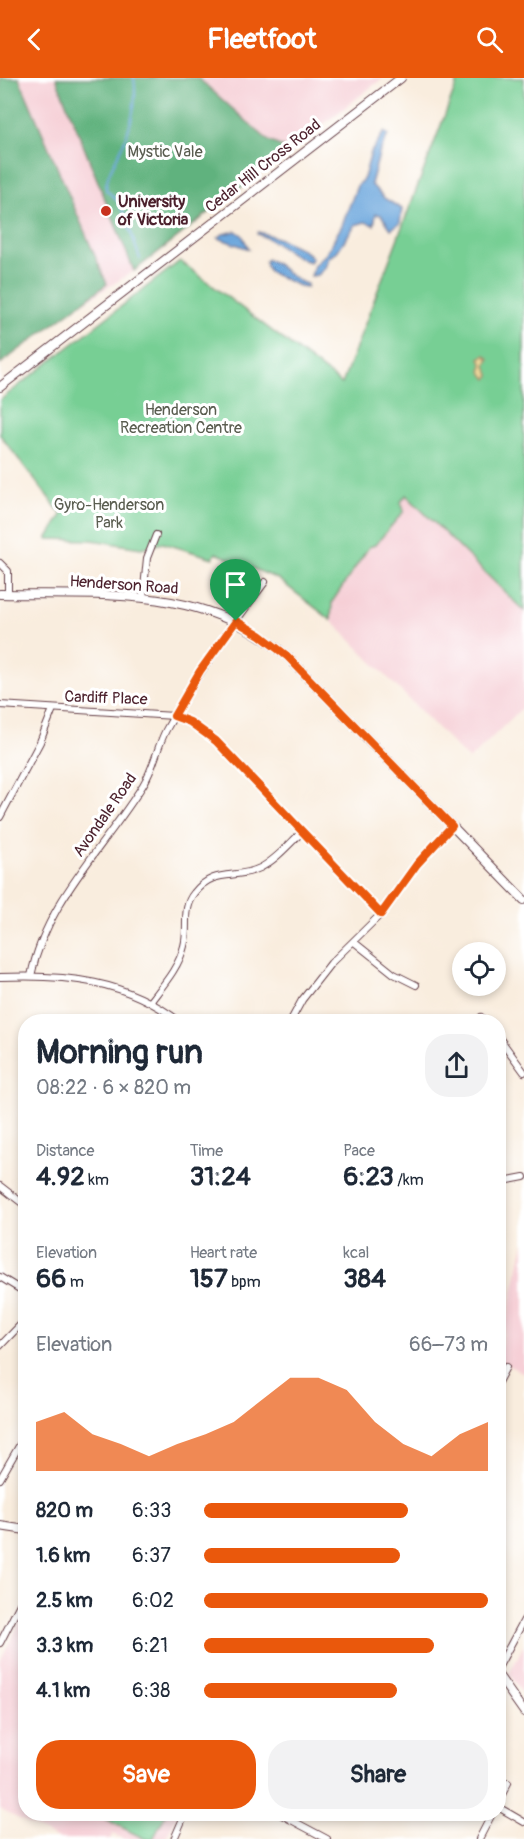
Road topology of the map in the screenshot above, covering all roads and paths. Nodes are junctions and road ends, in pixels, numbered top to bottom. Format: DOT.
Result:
graph roads {
  1 [pos="401,78"];
  2 [pos="0,387"];
  3 [pos="156,535"];
  4 [pos="0,563"];
  5 [pos="265,582"];
  6 [pos="4,594"];
  7 [pos="143,598"];
  8 [pos="236,621"];
  9 [pos="0,705"];
  10 [pos="53,709"];
  11 [pos="174,716"];
  12 [pos="0,817"];
  13 [pos="452,826"];
  14 [pos="302,832"];
  15 [pos="524,900"];
  16 [pos="381,914"];
  17 [pos="354,942"];
  18 [pos="31,976"];
  19 [pos="0,977"];
  20 [pos="416,986"];
  21 [pos="151,1001"];
  22 [pos="169,1014"];
  23 [pos="294,1014"];
  24 [pos="506,1047"];
  25 [pos="524,1072"];
  26 [pos="524,1178"];
  27 [pos="506,1181"];
  28 [pos="0,1186"];
  29 [pos="18,1200"];
  30 [pos="0,1277"];
  31 [pos="18,1286"];
  32 [pos="18,1327"];
  33 [pos="0,1346"];
  34 [pos="18,1448"];
  35 [pos="0,1479"];
  36 [pos="0,1526"];
  37 [pos="18,1529"];
  38 [pos="18,1608"];
  39 [pos="524,1620"];
  40 [pos="0,1643"];
  41 [pos="506,1653"];
  42 [pos="506,1686"];
  43 [pos="524,1712"];
  44 [pos="508,1783"];
  45 [pos="506,1787"];
  46 [pos="506,1812"];
  47 [pos="182,1821"];
  48 [pos="293,1821"];
  49 [pos="487,1821"];
  50 [pos="524,1822"];
  51 [pos="174,1839"];
  52 [pos="327,1839"];
  53 [pos="479,1839"];
  1 -- 2 [label="main road, Cedar Hill Cross Road"];
  3 -- 7 [label="street"];
  4 -- 6 [label="street"];
  5 -- 8 [label="street, Avondale Road"];
  6 -- 7 [label="main road, Henderson Road"];
  7 -- 8 [label="main road, Henderson Road"];
  8 -- 11 [label="street, Avondale Road"];
  8 -- 13 [label="main road, Henderson Road"];
  9 -- 10 [label="street, Cardiff Place"];
  10 -- 11 [label="street, Cardiff Place"];
  10 -- 12 [label="street"];
  11 -- 14 [label="street, Cardiff Place"];
  11 -- 18 [label="street, Avondale Road"];
  13 -- 15 [label="main road, Henderson Road"];
  13 -- 16 [label="street"];
  14 -- 16 [label="street, Cardiff Place"];
  14 -- 21 [label="street"];
  16 -- 17 [label="street"];
  17 -- 20 [label="street"];
  17 -- 23 [label="street"];
  18 -- 19 [label="street"];
  18 -- 21 [label="street"];
  21 -- 22 [label="street"];
  24 -- 25 [label="street"];
  26 -- 27 [label="street"];
  28 -- 29 [label="street"];
  30 -- 31 [label="street"];
  32 -- 33 [label="street"];
  34 -- 35 [label="street"];
  36 -- 37 [label="main road"];
  38 -- 40 [label="street"];
  39 -- 41 [label="street"];
  42 -- 43 [label="main road"];
  44 -- 45 [label="street"];
  46 -- 50 [label="street"];
  47 -- 51 [label="street"];
  48 -- 52 [label="street"];
  49 -- 53 [label="street"];
}
